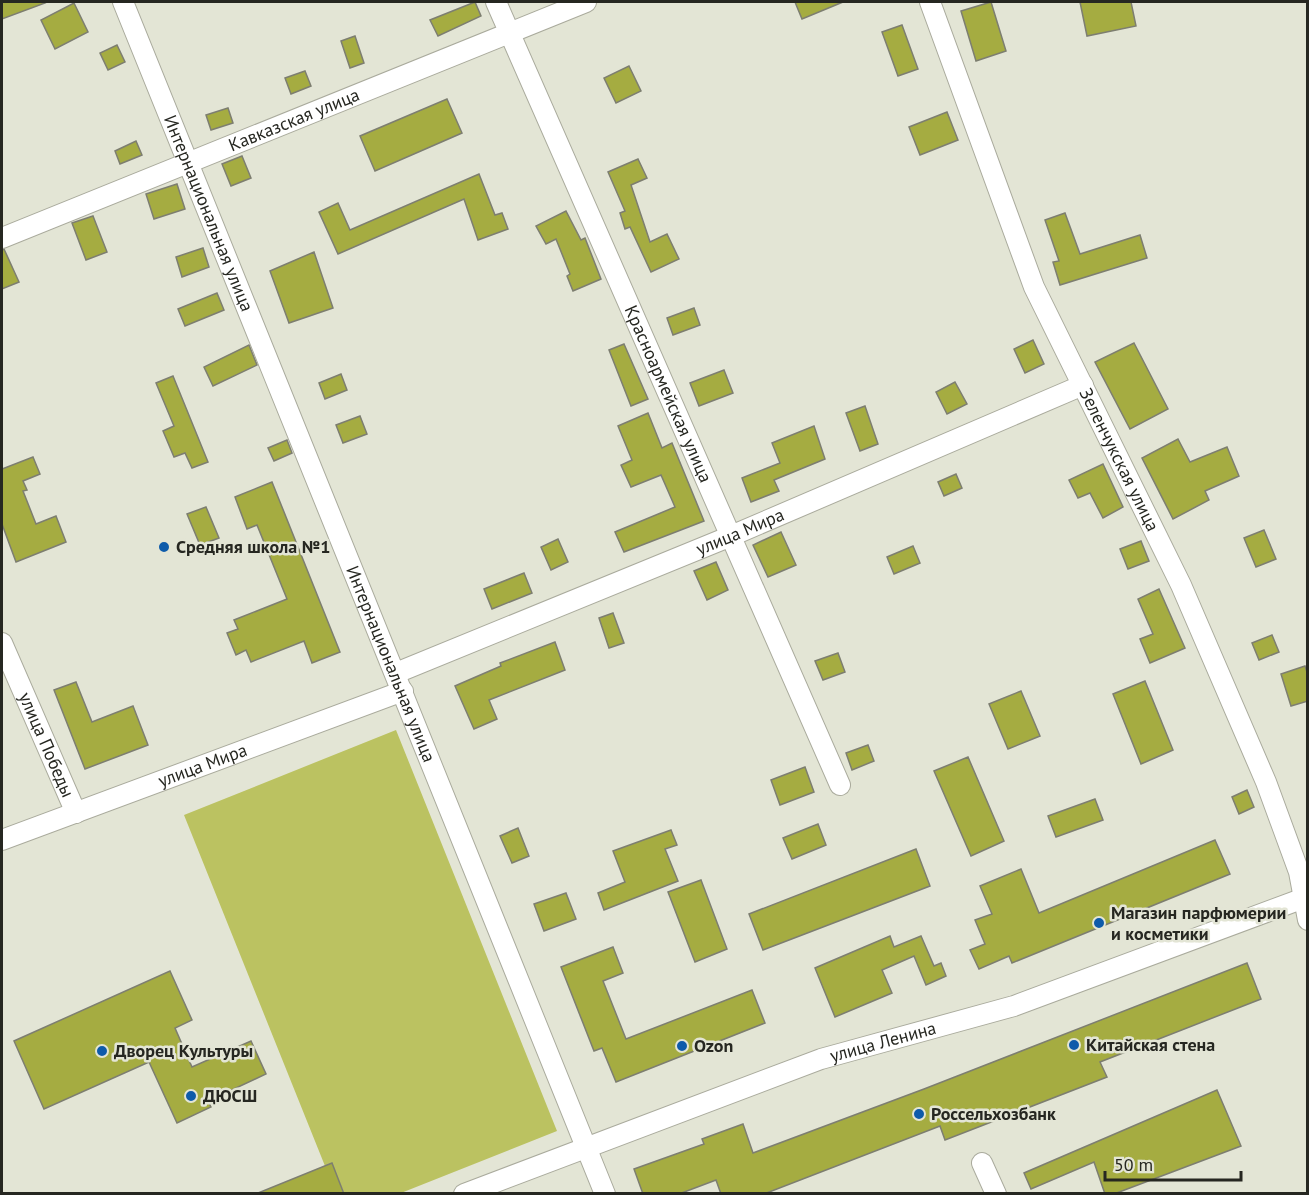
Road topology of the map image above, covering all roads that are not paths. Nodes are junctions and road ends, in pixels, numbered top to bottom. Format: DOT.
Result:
graph roads {
  1 [pos="123,2"];
  2 [pos="496,2"];
  3 [pos="586,2"];
  4 [pos="930,2"];
  5 [pos="509,32"];
  6 [pos="189,163"];
  7 [pos="2,238"];
  8 [pos="1083,385"];
  9 [pos="731,536"];
  10 [pos="2,644"];
  11 [pos="400,682"];
  12 [pos="840,785"];
  13 [pos="76,813"];
  14 [pos="2,840"];
  15 [pos="1304,898"];
  16 [pos="1308,920"];
  17 [pos="586,1150"];
  18 [pos="982,1163"];
  19 [pos="464,1194"];
  20 [pos="605,1194"];
  21 [pos="996,1194"];
  1 -- 6 [label="street, Интернациональная улица"];
  2 -- 5 [label="street, Красноармейская улица"];
  3 -- 5 [label="street, Кавказская улица"];
  4 -- 8 [label="street, Зеленчукская улица"];
  5 -- 6 [label="street, Кавказская улица"];
  5 -- 9 [label="street, Красноармейская улица"];
  6 -- 7 [label="street, Кавказская улица"];
  6 -- 11 [label="street, Интернациональная улица"];
  8 -- 9 [label="street, улица Мира"];
  8 -- 15 [label="street, Зеленчукская улица"];
  9 -- 11 [label="street, улица Мира"];
  9 -- 12 [label="street, Красноармейская улица"];
  10 -- 13 [label="street, улица Победы"];
  11 -- 13 [label="street, улица Мира"];
  11 -- 17 [label="street, Интернациональная улица"];
  13 -- 14 [label="street, улица Мира"];
  15 -- 16 [label="street, Зеленчукская улица"];
  15 -- 17 [label="street, улица Ленина"];
  17 -- 19 [label="street, улица Ленина"];
  17 -- 20 [label="street, Интернациональная улица"];
  18 -- 21 [label="street"];
}
